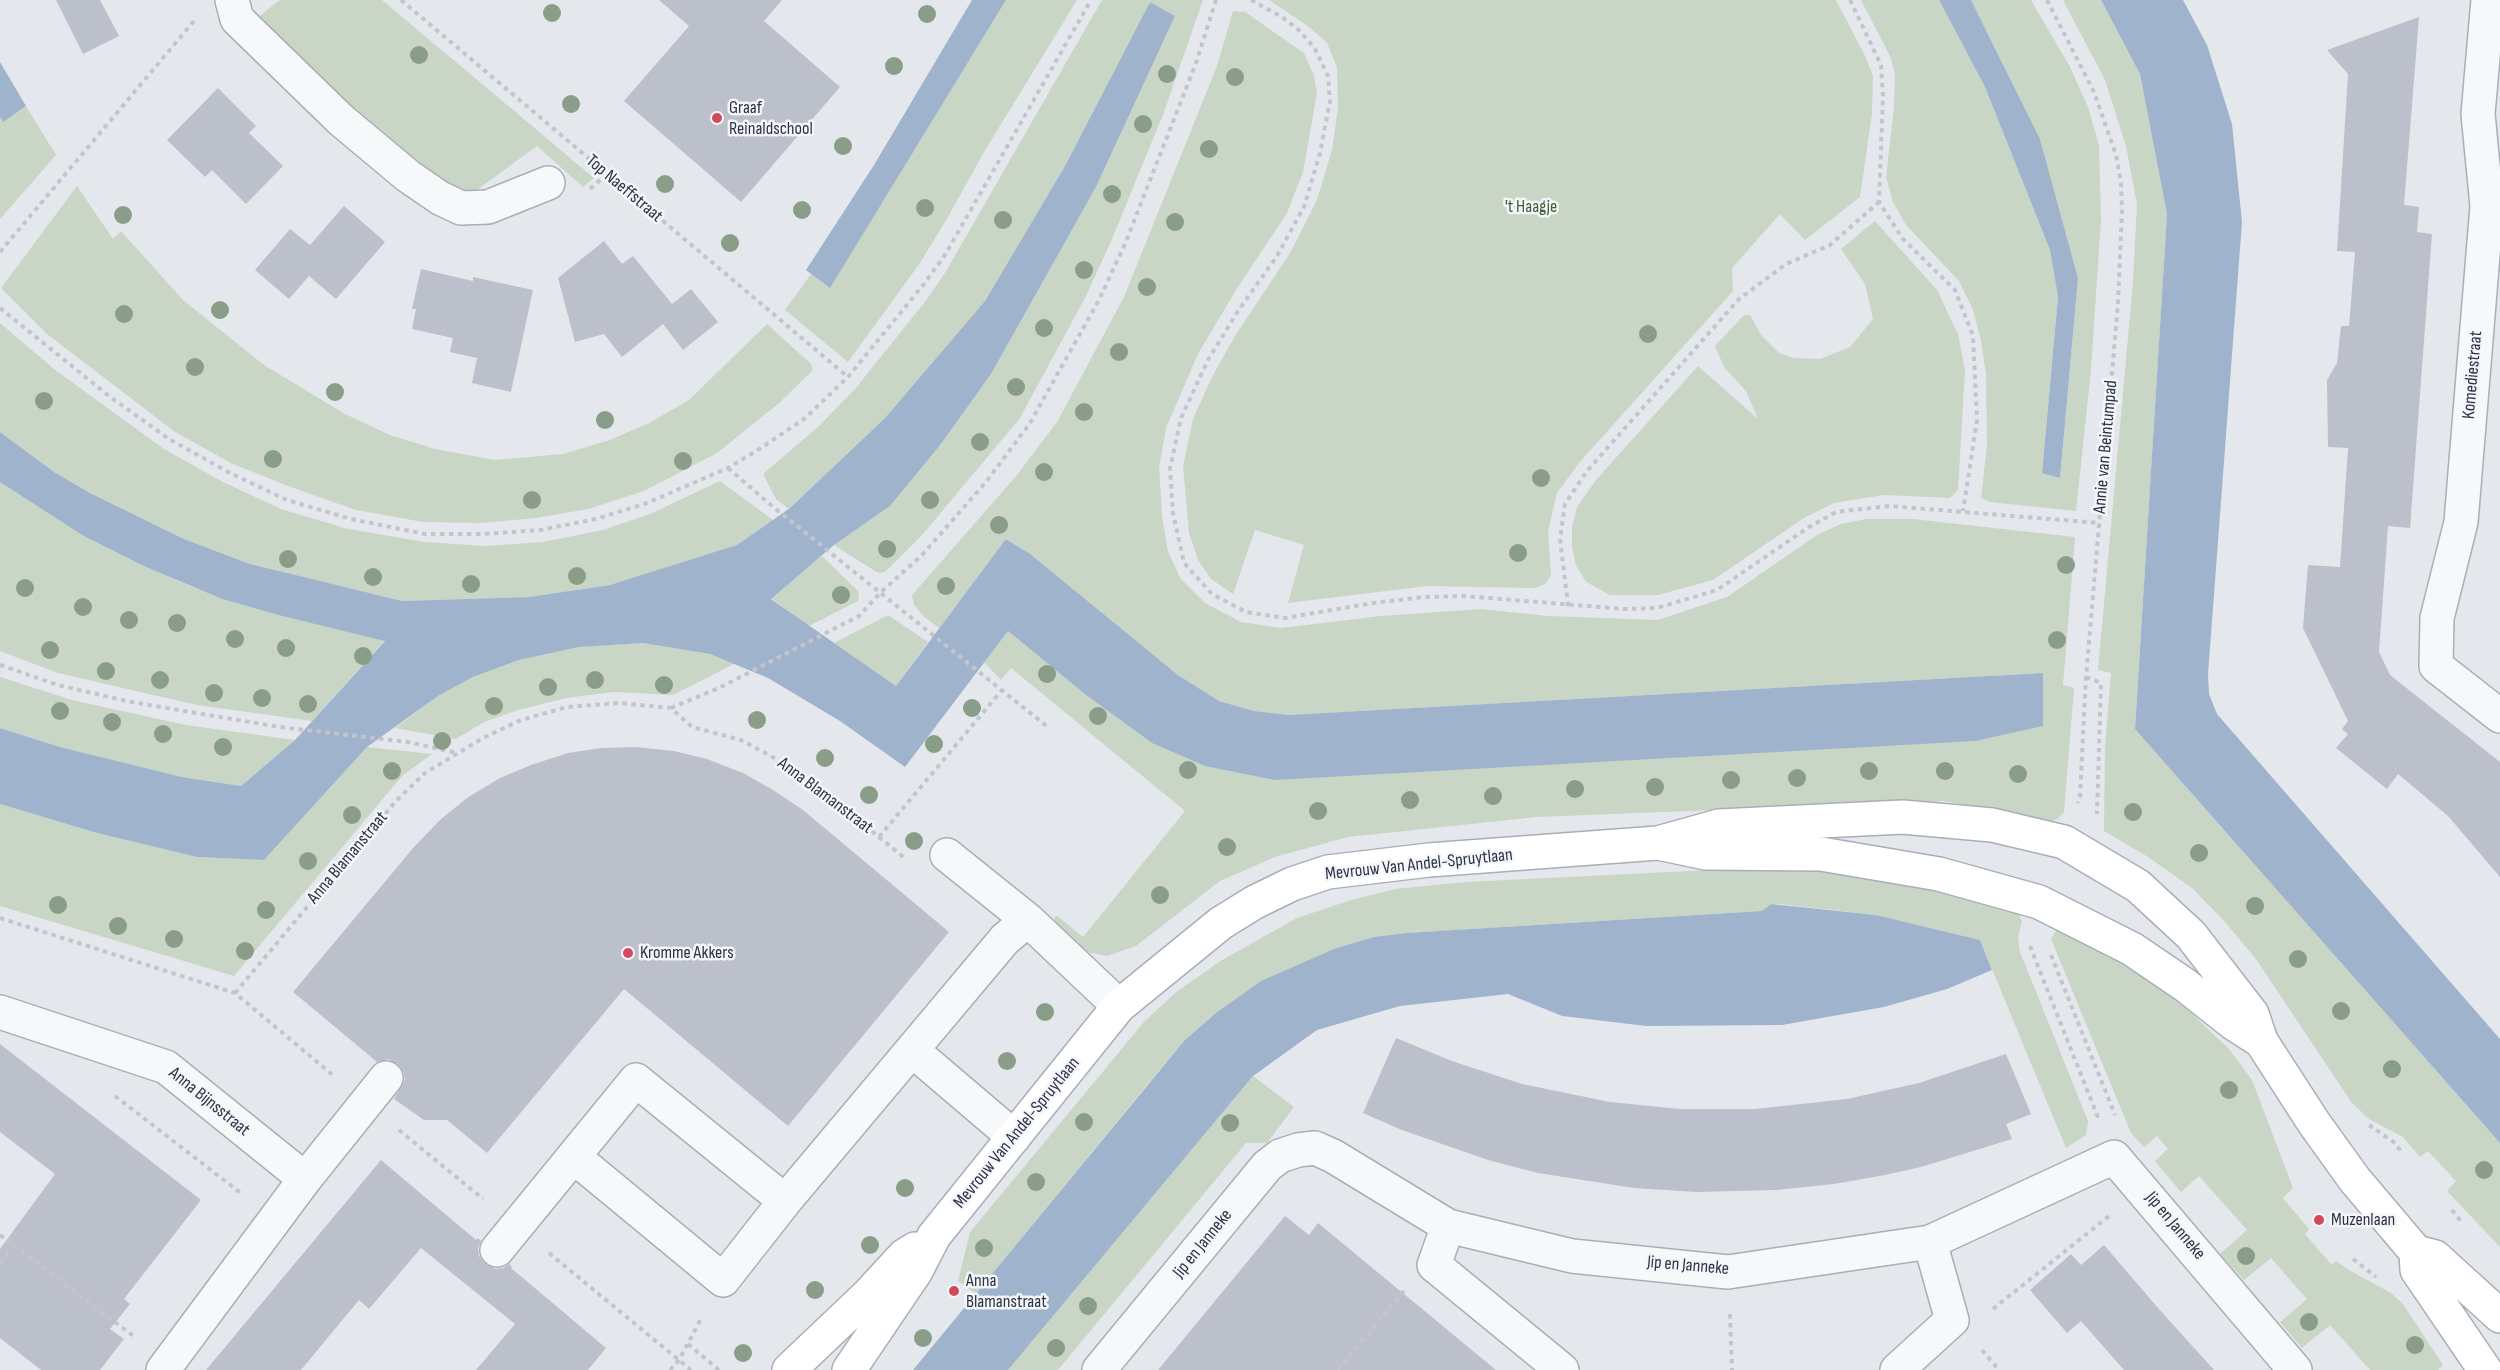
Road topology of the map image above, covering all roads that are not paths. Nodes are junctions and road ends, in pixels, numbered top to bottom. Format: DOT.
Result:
graph roads {
  1 [pos="232,0"];
  2 [pos="2488,0"];
  3 [pos="548,183"];
  4 [pos="2500,716"];
  5 [pos="1658,843"];
  6 [pos="947,855"];
  7 [pos="1028,921"];
  8 [pos="1119,1006"];
  9 [pos="0,1012"];
  10 [pos="2261,1041"];
  11 [pos="913,1051"];
  12 [pos="386,1078"];
  13 [pos="1014,1137"];
  14 [pos="574,1157"];
  15 [pos="305,1179"];
  16 [pos="786,1201"];
  17 [pos="1448,1226"];
  18 [pos="934,1236"];
  19 [pos="1930,1242"];
  20 [pos="497,1250"];
  21 [pos="2416,1252"];
  22 [pos="2500,1316"];
  23 [pos="165,1366"];
  24 [pos="789,1370"];
  25 [pos="849,1370"];
  26 [pos="1099,1370"];
  27 [pos="1562,1370"];
  28 [pos="1897,1370"];
  29 [pos="2295,1370"];
  30 [pos="2484,1370"];
  1 -- 3 [label="street"];
  2 -- 4 [label="street, Komediestraat"];
  5 -- 8 [label="street, Mevrouw Van Andel-Spruytlaan"];
  5 -- 10 [label="street, Mevrouw Van Andel-Spruytlaan"];
  5 -- 10 [label="street, Mevrouw Van Andel-Spruytlaan"];
  6 -- 7 [label="street"];
  7 -- 8 [label="street"];
  7 -- 11 [label="street"];
  8 -- 13 [label="street, Mevrouw Van Andel-Spruytlaan"];
  9 -- 15 [label="street, Anna Bijnsstraat"];
  10 -- 21 [label="street, Mevrouw Van Andel-Spruytlaan"];
  11 -- 13 [label="street"];
  11 -- 16 [label="street"];
  12 -- 15 [label="street"];
  13 -- 18 [label="street, Mevrouw Van Andel-Spruytlaan"];
  14 -- 16 [label="street"];
  14 -- 16 [label="street"];
  14 -- 20 [label="street"];
  15 -- 23 [label="street"];
  17 -- 19 [label="street, Jip en Janneke"];
  17 -- 26 [label="street, Jip en Janneke"];
  17 -- 27 [label="street"];
  18 -- 24 [label="street, Mevrouw Van Andel-Spruytlaan"];
  18 -- 25 [label="street, Mevrouw Van Andel-Spruytlaan"];
  19 -- 28 [label="street"];
  19 -- 29 [label="street, Jip en Janneke"];
  21 -- 22 [label="street, Mevrouw Van Andel-Spruytlaan"];
  21 -- 30 [label="street, Mevrouw Van Andel-Spruytlaan"];
}
